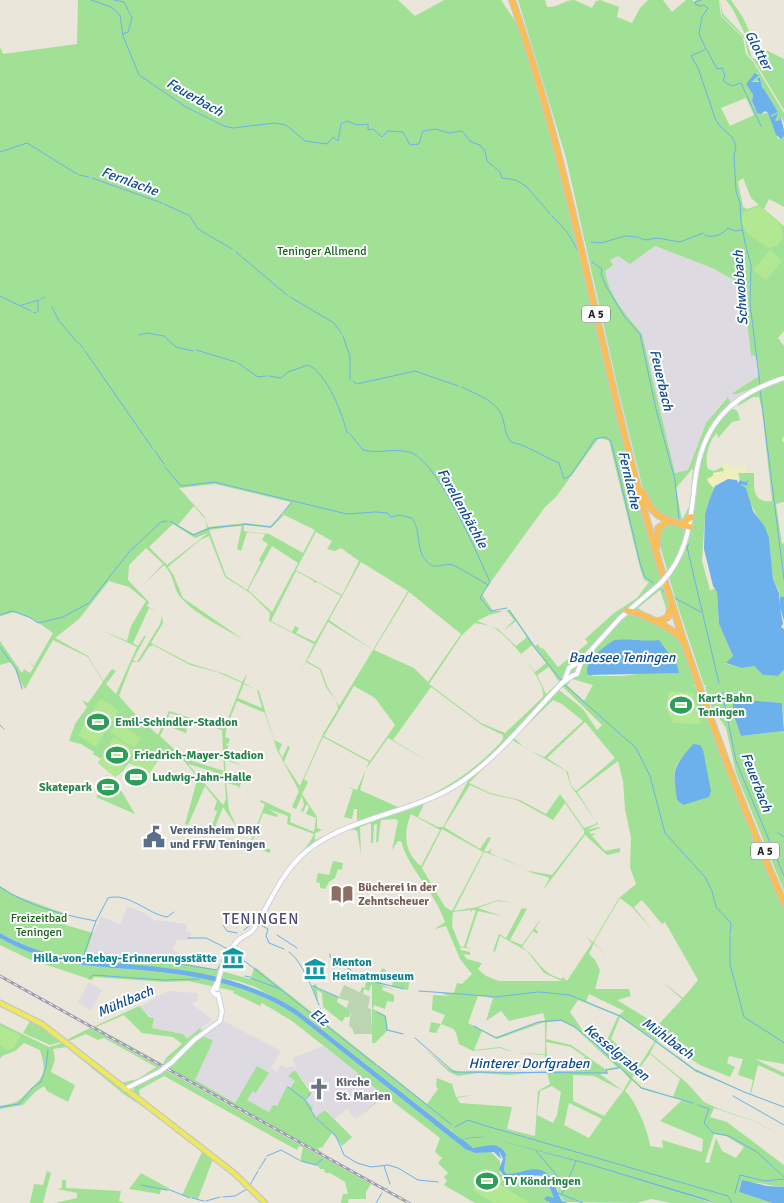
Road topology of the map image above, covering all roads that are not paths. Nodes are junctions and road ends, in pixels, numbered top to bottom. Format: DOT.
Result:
graph roads {
  1 [pos="514,0"];
  2 [pos="784,378"];
  3 [pos="642,491"];
  4 [pos="669,521"];
  5 [pos="688,523"];
  6 [pos="657,546"];
  7 [pos="671,602"];
  8 [pos="636,610"];
  9 [pos="627,611"];
  10 [pos="651,621"];
  11 [pos="685,645"];
  12 [pos="582,660"];
  13 [pos="574,666"];
  14 [pos="578,670"];
  15 [pos="568,672"];
  16 [pos="572,676"];
  17 [pos="563,682"];
  18 [pos="784,895"];
  19 [pos="784,903"];
  20 [pos="0,1003"];
  21 [pos="139,1083"];
  22 [pos="133,1086"];
  23 [pos="126,1090"];
  24 [pos="134,1096"];
  25 [pos="265,1203"];
  1 -- 3 [label="highway, A 5"];
  1 -- 7 [label="highway, A 5"];
  2 -- 5 [label="main road"];
  3 -- 4 [label="highway, A 5"];
  3 -- 6 [label="highway, A 5"];
  4 -- 5 [label="highway"];
  4 -- 6 [label="highway"];
  5 -- 8 [label="main road, bridge"];
  6 -- 18 [label="highway, A 5"];
  7 -- 10 [label="highway"];
  7 -- 11 [label="highway, A 5"];
  8 -- 9 [label="highway"];
  8 -- 10 [label="highway"];
  9 -- 12 [label="main road"];
  10 -- 11 [label="highway, A 5"];
  11 -- 19 [label="highway, A 5"];
  12 -- 13 [label="main road"];
  12 -- 14 [label="main road"];
  13 -- 14 [label="main road"];
  13 -- 15 [label="main road"];
  14 -- 16 [label="main road"];
  15 -- 16 [label="main road"];
  15 -- 17 [label="main road"];
  16 -- 17 [label="main road"];
  17 -- 21 [label="main road, bridge"];
  20 -- 23 [label="main road"];
  21 -- 22 [label="main road"];
  21 -- 23 [label="main road"];
  22 -- 23 [label="main road"];
  22 -- 24 [label="main road"];
  23 -- 24 [label="main road"];
  24 -- 25 [label="main road"];
}
